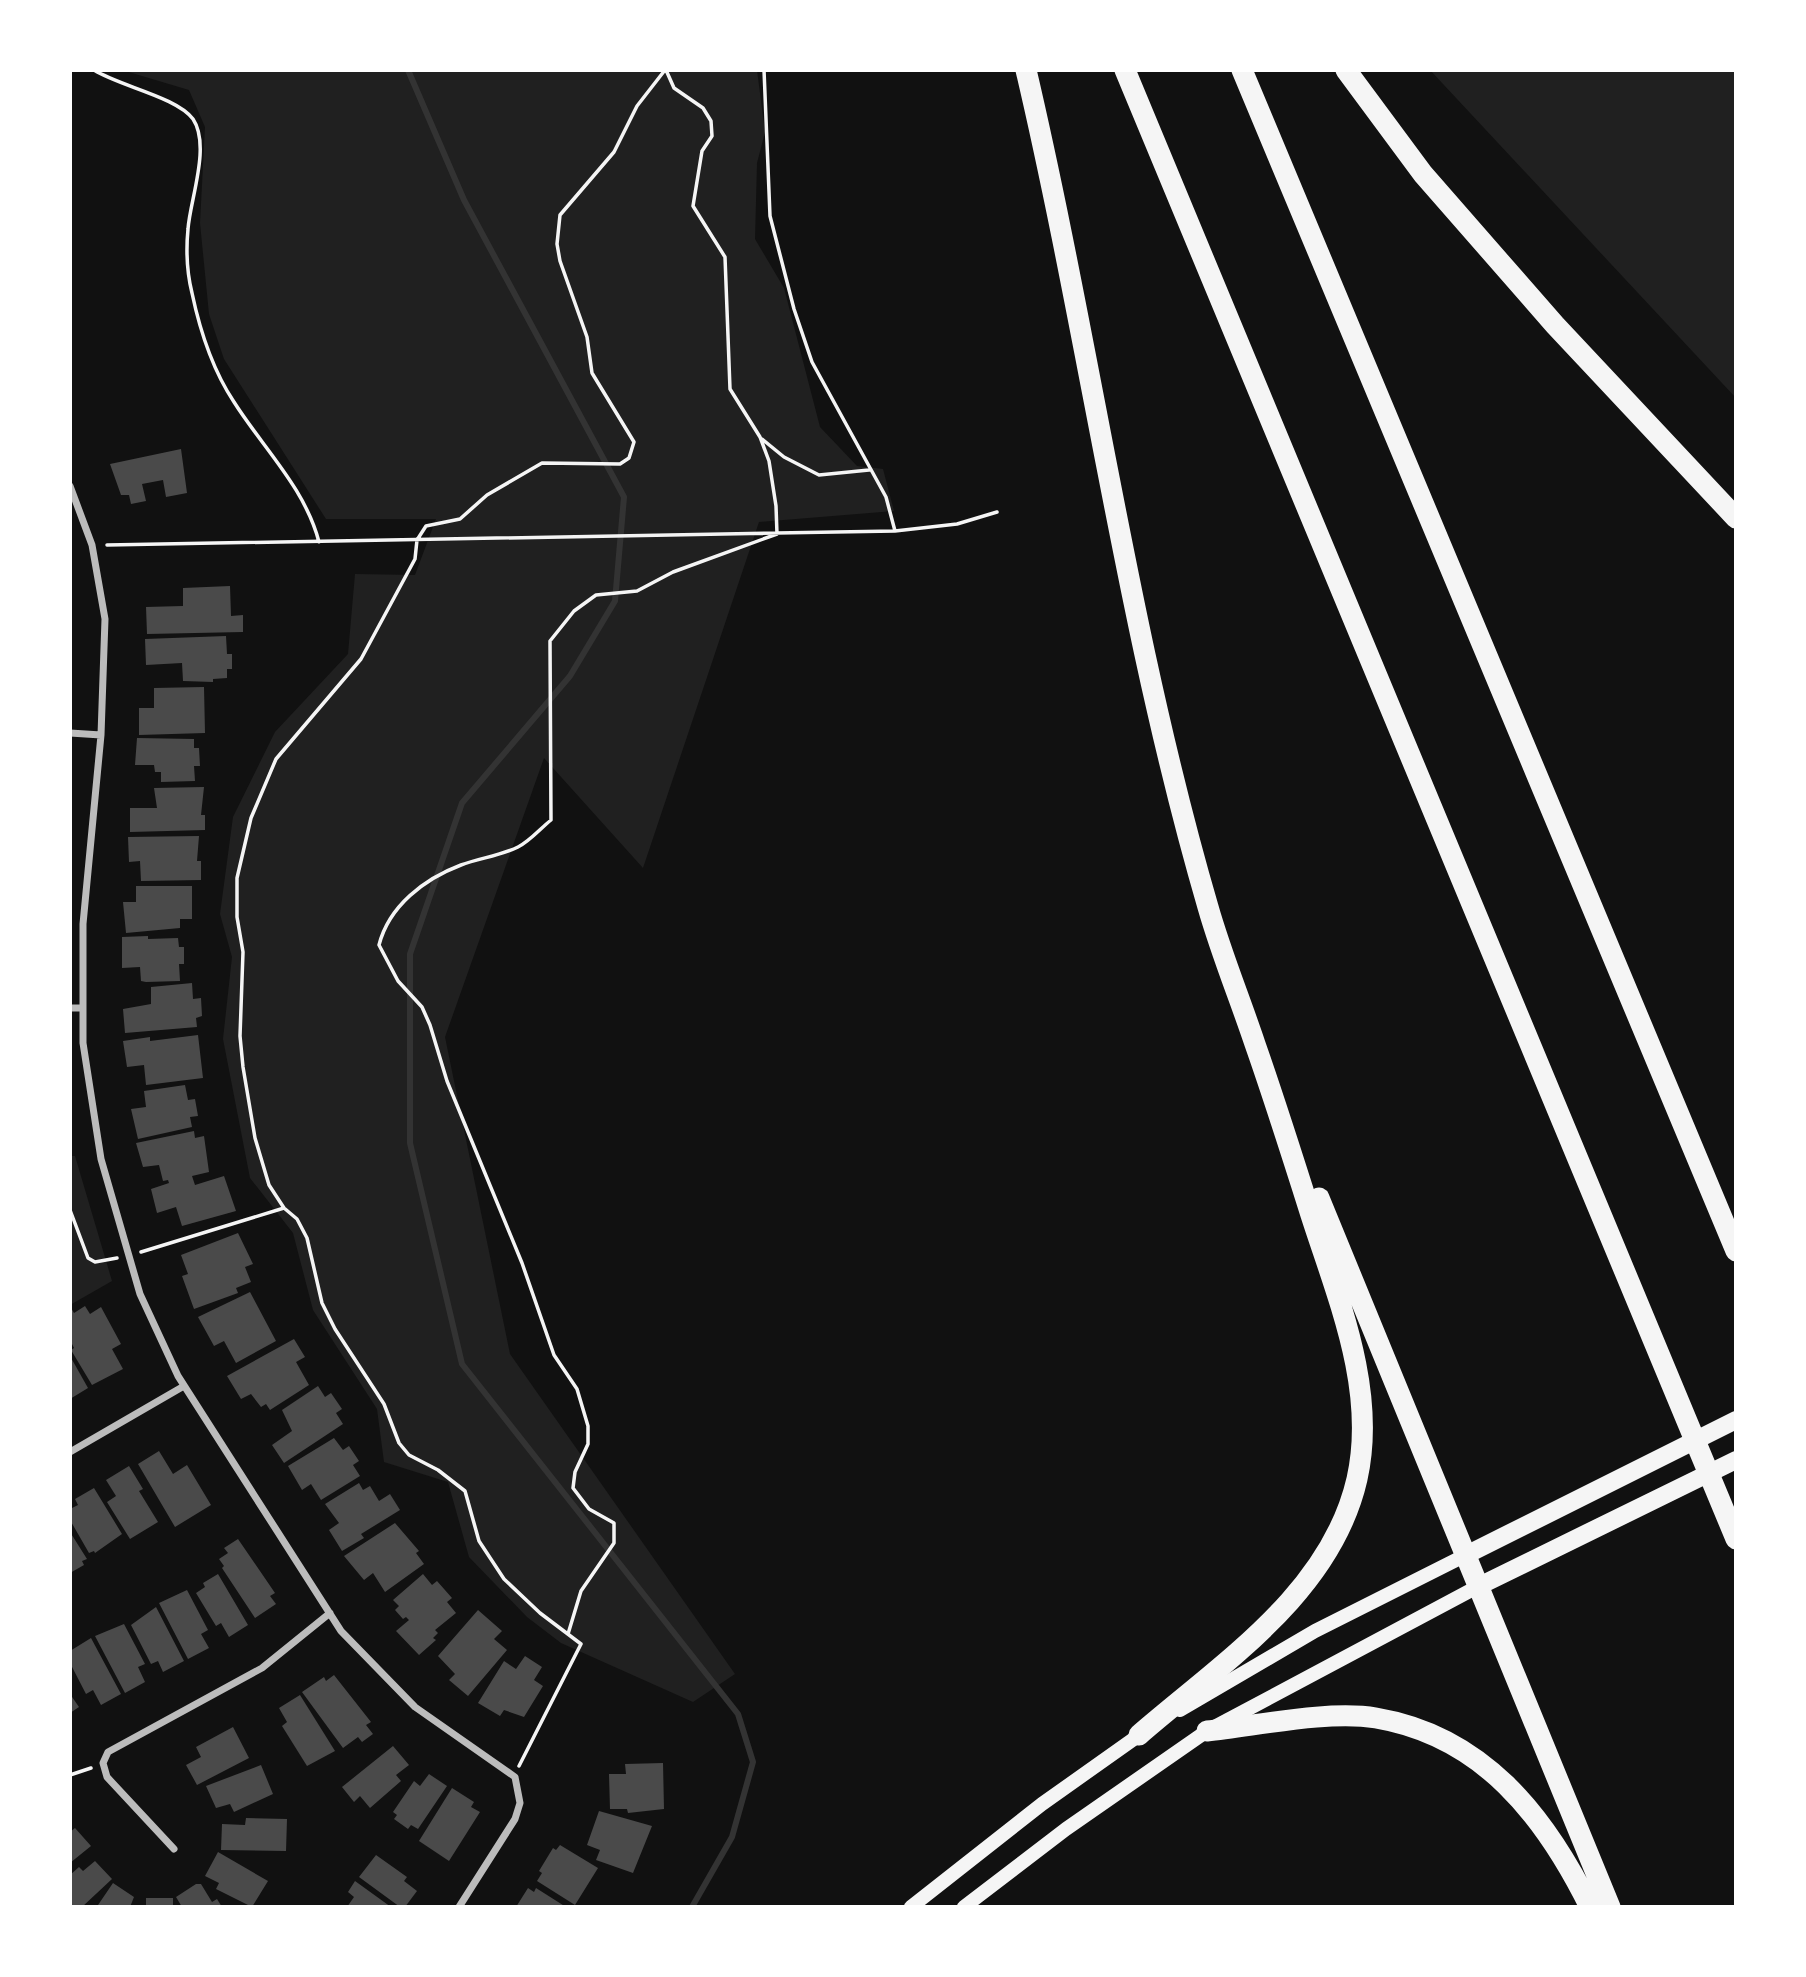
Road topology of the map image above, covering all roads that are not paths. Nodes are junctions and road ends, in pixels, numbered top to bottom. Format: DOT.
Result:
graph roads {
  1 [pos="1026,70"];
  2 [pos="1125,70"];
  3 [pos="1242,70"];
  4 [pos="1346,70"];
  5 [pos="70,486"];
  6 [pos="1736,518"];
  7 [pos="70,733"];
  8 [pos="101,735"];
  9 [pos="70,1008"];
  10 [pos="83,1008"];
  11 [pos="1258,1051"];
  12 [pos="1736,1251"];
  13 [pos="184,1386"];
  14 [pos="1736,1420"];
  15 [pos="70,1452"];
  16 [pos="1736,1460"];
  17 [pos="1736,1539"];
  18 [pos="1466,1555"];
  19 [pos="1479,1586"];
  20 [pos="330,1614"];
  21 [pos="1207,1731"];
  22 [pos="1139,1735"];
  23 [pos="174,1849"];
  24 [pos="459,1907"];
  25 [pos="911,1907"];
  26 [pos="964,1907"];
  27 [pos="1590,1907"];
  28 [pos="1610,1907"];
  1 -- 11 [label="highway"];
  2 -- 17 [label="highway"];
  3 -- 12 [label="highway"];
  4 -- 6 [label="highway"];
  5 -- 8 [label="street"];
  7 -- 8 [label="street"];
  8 -- 10 [label="street"];
  9 -- 10 [label="street"];
  10 -- 13 [label="street"];
  11 -- 18 [label="highway"];
  11 -- 22 [label="highway"];
  13 -- 15 [label="street"];
  13 -- 20 [label="street"];
  14 -- 18 [label="main road"];
  16 -- 19 [label="main road"];
  18 -- 19 [label="highway"];
  18 -- 22 [label="main road"];
  19 -- 21 [label="main road"];
  19 -- 28 [label="highway"];
  20 -- 23 [label="street"];
  20 -- 24 [label="street"];
  21 -- 26 [label="main road"];
  21 -- 27 [label="highway"];
  22 -- 25 [label="main road"];
}
